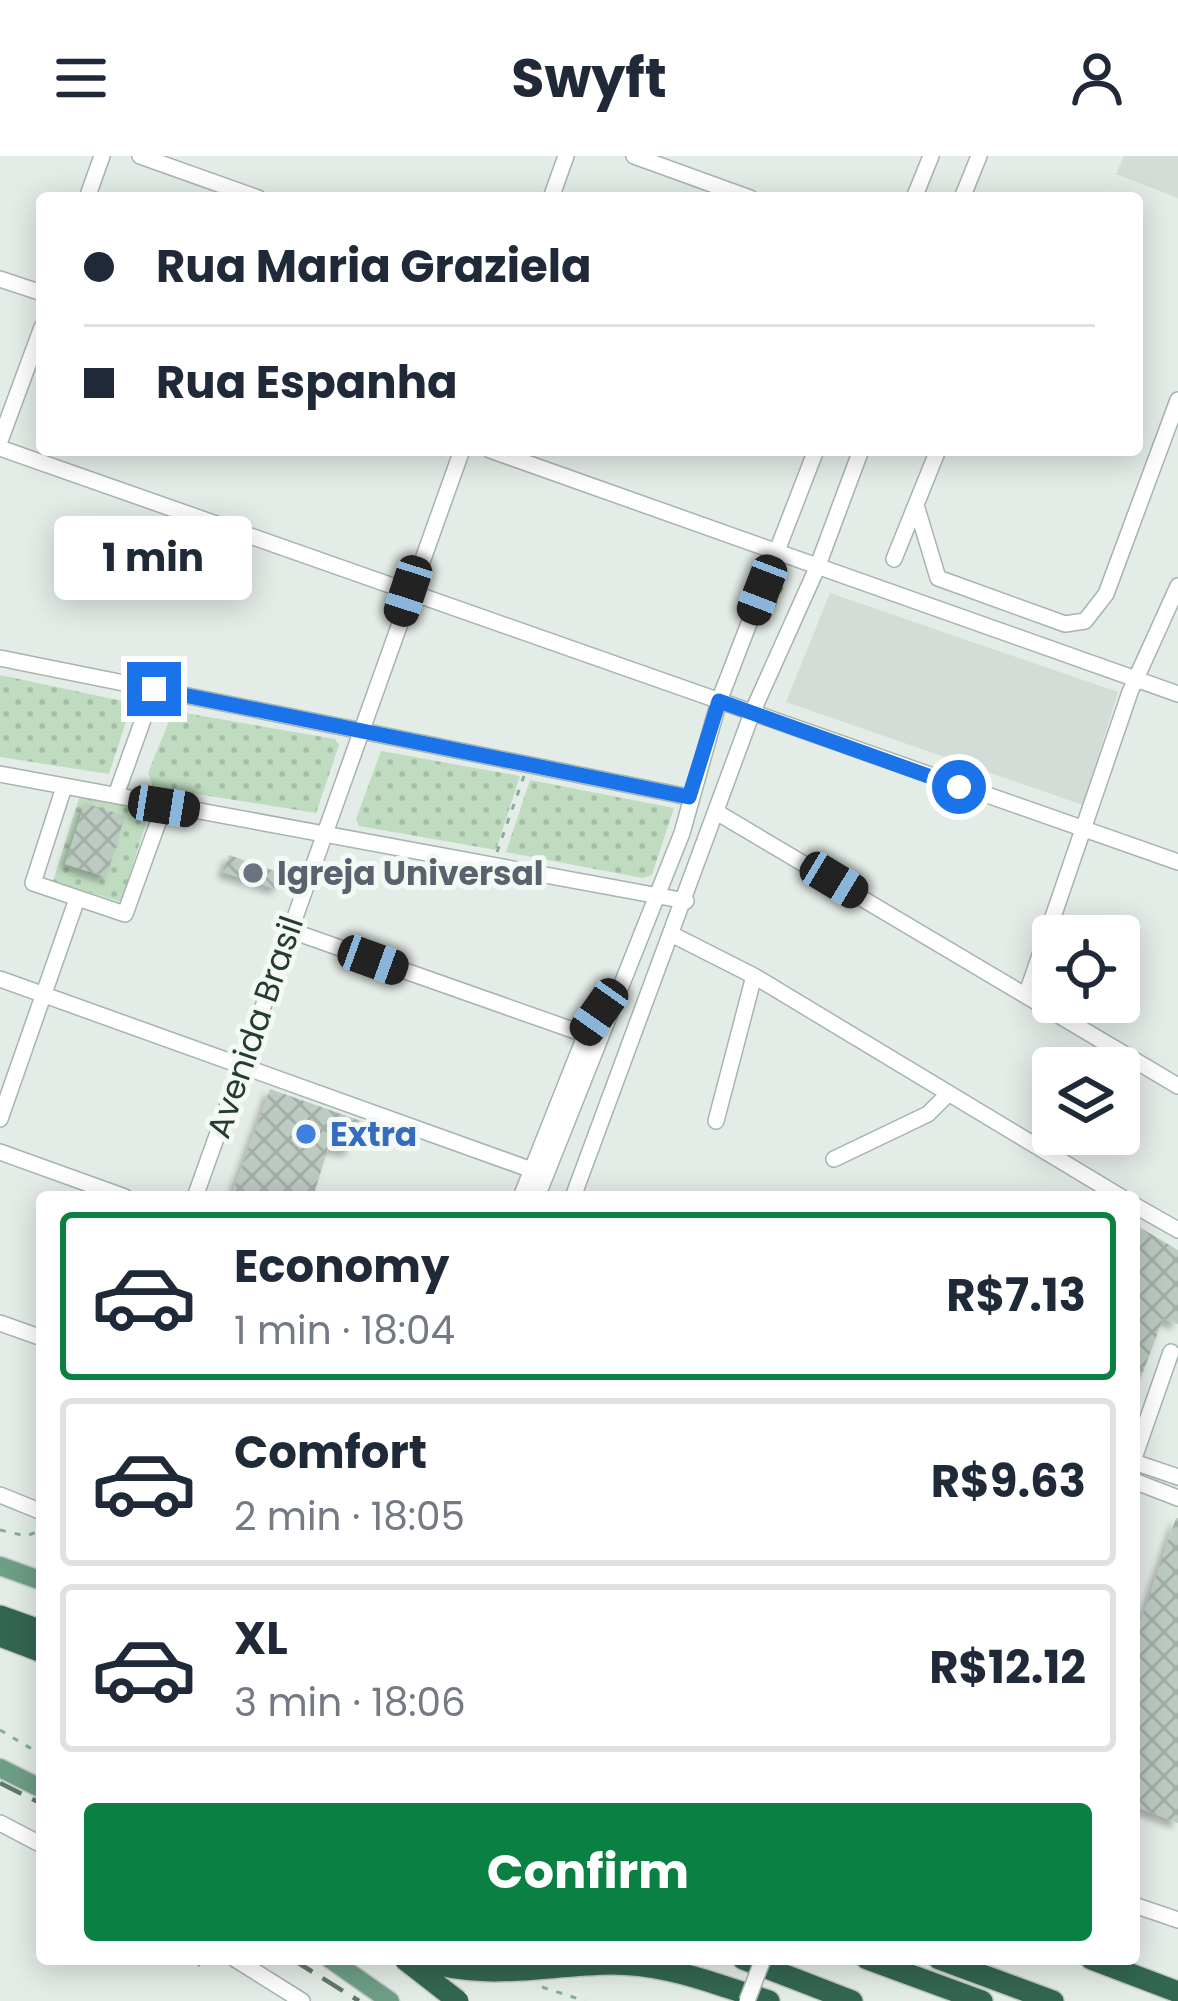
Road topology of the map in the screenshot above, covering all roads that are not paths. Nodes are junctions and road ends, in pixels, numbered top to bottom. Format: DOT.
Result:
graph roads {
  1 [pos="102,156"];
  2 [pos="140,156"];
  3 [pos="566,156"];
  4 [pos="634,156"];
  5 [pos="931,156"];
  6 [pos="979,156"];
  7 [pos="90,192"];
  8 [pos="241,192"];
  9 [pos="553,192"];
  10 [pos="733,192"];
  11 [pos="916,192"];
  12 [pos="964,192"];
  13 [pos="0,279"];
  14 [pos="36,290"];
  15 [pos="36,344"];
  16 [pos="1178,400"];
  17 [pos="0,445"];
  18 [pos="460,456"];
  19 [pos="507,456"];
  20 [pos="814,456"];
  21 [pos="859,456"];
  22 [pos="936,456"];
  23 [pos="916,505"];
  24 [pos="777,554"];
  25 [pos="894,559"];
  26 [pos="817,568"];
  27 [pos="1178,586"];
  28 [pos="408,591"];
  29 [pos="1173,614"];
  30 [pos="0,658"];
  31 [pos="1138,680"];
  32 [pos="154,689"];
  33 [pos="1178,694"];
  34 [pos="719,701"];
  35 [pos="752,713"];
  36 [pos="362,728"];
  37 [pos="0,774"];
  38 [pos="64,787"];
  39 [pos="116,795"];
  40 [pos="689,797"];
  41 [pos="164,806"];
  42 [pos="718,813"];
  43 [pos="1084,831"];
  44 [pos="324,833"];
  45 [pos="1178,862"];
  46 [pos="657,893"];
  47 [pos="77,899"];
  48 [pos="686,901"];
  49 [pos="289,930"];
  50 [pos="673,935"];
  51 [pos="754,976"];
  52 [pos="0,980"];
  53 [pos="1027,993"];
  54 [pos="45,996"];
  55 [pos="590,1036"];
  56 [pos="242,1064"];
  57 [pos="1178,1086"];
  58 [pos="948,1094"];
  59 [pos="0,1119"];
  60 [pos="716,1121"];
  61 [pos="0,1152"];
  62 [pos="834,1159"];
  63 [pos="532,1170"];
  64 [pos="108,1191"];
  65 [pos="197,1191"];
  66 [pos="523,1191"];
  67 [pos="539,1191"];
  68 [pos="575,1191"];
  69 [pos="1106,1191"];
  70 [pos="1140,1208"];
  71 [pos="1178,1230"];
  72 [pos="0,1323"];
  73 [pos="36,1336"];
  74 [pos="1171,1352"];
  75 [pos="1140,1442"];
  76 [pos="1140,1462"];
  77 [pos="1178,1477"];
  78 [pos="1140,1483"];
  79 [pos="0,1495"];
  80 [pos="1178,1498"];
  81 [pos="36,1510"];
  82 [pos="0,1566"];
  83 [pos="36,1579"];
  84 [pos="0,1616"];
  85 [pos="36,1629"];
  86 [pos="0,1636"];
  87 [pos="36,1650"];
  88 [pos="0,1768"];
  89 [pos="36,1786"];
  90 [pos="0,1823"];
  91 [pos="36,1842"];
  92 [pos="1140,1906"];
  93 [pos="1178,1920"];
  94 [pos="245,1965"];
  95 [pos="339,1965"];
  96 [pos="411,1965"];
  97 [pos="423,1965"];
  98 [pos="439,1965"];
  99 [pos="759,1965"];
  100 [pos="761,1965"];
  101 [pos="883,1965"];
  102 [pos="955,1965"];
  103 [pos="1107,1965"];
  104 [pos="1178,1991"];
  105 [pos="302,2001"];
  106 [pos="390,2001"];
  107 [pos="432,2001"];
  108 [pos="458,2001"];
  109 [pos="747,2001"];
  110 [pos="769,2001"];
  111 [pos="852,2001"];
  112 [pos="982,2001"];
  113 [pos="1053,2001"];
  1 -- 7 [label="street"];
  2 -- 8 [label="street"];
  3 -- 9 [label="street"];
  4 -- 10 [label="street"];
  5 -- 11 [label="street"];
  6 -- 12 [label="street"];
  13 -- 14 [label="street"];
  15 -- 17 [label="street"];
  16 -- 23 [label="street"];
  17 -- 28 [label="street"];
  18 -- 28 [label="street, Avenida Brasil"];
  19 -- 24 [label="street"];
  20 -- 24 [label="street"];
  21 -- 26 [label="street"];
  22 -- 23 [label="street"];
  23 -- 25 [label="street"];
  24 -- 26 [label="street"];
  24 -- 34 [label="street"];
  26 -- 31 [label="street"];
  26 -- 35 [label="street"];
  27 -- 29 [label="street"];
  28 -- 34 [label="street"];
  28 -- 36 [label="street, Avenida Brasil"];
  29 -- 31 [label="street"];
  30 -- 32 [label="street"];
  31 -- 33 [label="street"];
  31 -- 43 [label="street"];
  32 -- 36 [label="street"];
  32 -- 39 [label="street"];
  34 -- 35 [label="street"];
  34 -- 40 [label="street"];
  35 -- 42 [label="street"];
  35 -- 43 [label="street"];
  36 -- 40 [label="street"];
  36 -- 44 [label="street, Avenida Brasil"];
  37 -- 38 [label="street"];
  38 -- 39 [label="street"];
  38 -- 47 [label="street"];
  39 -- 41 [label="street"];
  40 -- 46 [label="street"];
  41 -- 44 [label="street"];
  41 -- 47 [label="street"];
  42 -- 48 [label="street"];
  42 -- 53 [label="street"];
  43 -- 45 [label="street"];
  43 -- 53 [label="street"];
  44 -- 46 [label="street"];
  44 -- 49 [label="street, Avenida Brasil"];
  46 -- 48 [label="street"];
  46 -- 55 [label="street"];
  47 -- 54 [label="street"];
  48 -- 50 [label="street"];
  49 -- 55 [label="street"];
  49 -- 56 [label="street, Avenida Brasil"];
  50 -- 51 [label="street"];
  50 -- 68 [label="street"];
  51 -- 58 [label="street"];
  51 -- 60 [label="street"];
  52 -- 54 [label="street"];
  53 -- 57 [label="street"];
  54 -- 56 [label="street"];
  54 -- 59 [label="street"];
  55 -- 63 [label="street"];
  55 -- 67 [label="street"];
  56 -- 63 [label="street"];
  56 -- 65 [label="street, Avenida Brasil"];
  58 -- 62 [label="street"];
  58 -- 69 [label="street"];
  61 -- 64 [label="street"];
  63 -- 66 [label="street"];
  70 -- 71 [label="street"];
  72 -- 73 [label="street"];
  74 -- 75 [label="street"];
  76 -- 77 [label="street"];
  78 -- 80 [label="street"];
  79 -- 81 [label="street"];
  82 -- 83 [label="main road"];
  84 -- 85 [label="highway"];
  86 -- 87 [label="highway"];
  88 -- 89 [label="main road"];
  90 -- 91 [label="street"];
  92 -- 93 [label="street"];
  94 -- 105 [label="street"];
  95 -- 106 [label="main road"];
  96 -- 108 [label="highway, bridge"];
  97 -- 107 [label="highway"];
  98 -- 110 [label="highway, bridge"];
  99 -- 111 [label="highway"];
  100 -- 109 [label="street, bridge"];
  101 -- 112 [label="highway"];
  102 -- 113 [label="highway"];
  103 -- 104 [label="highway"];
}
